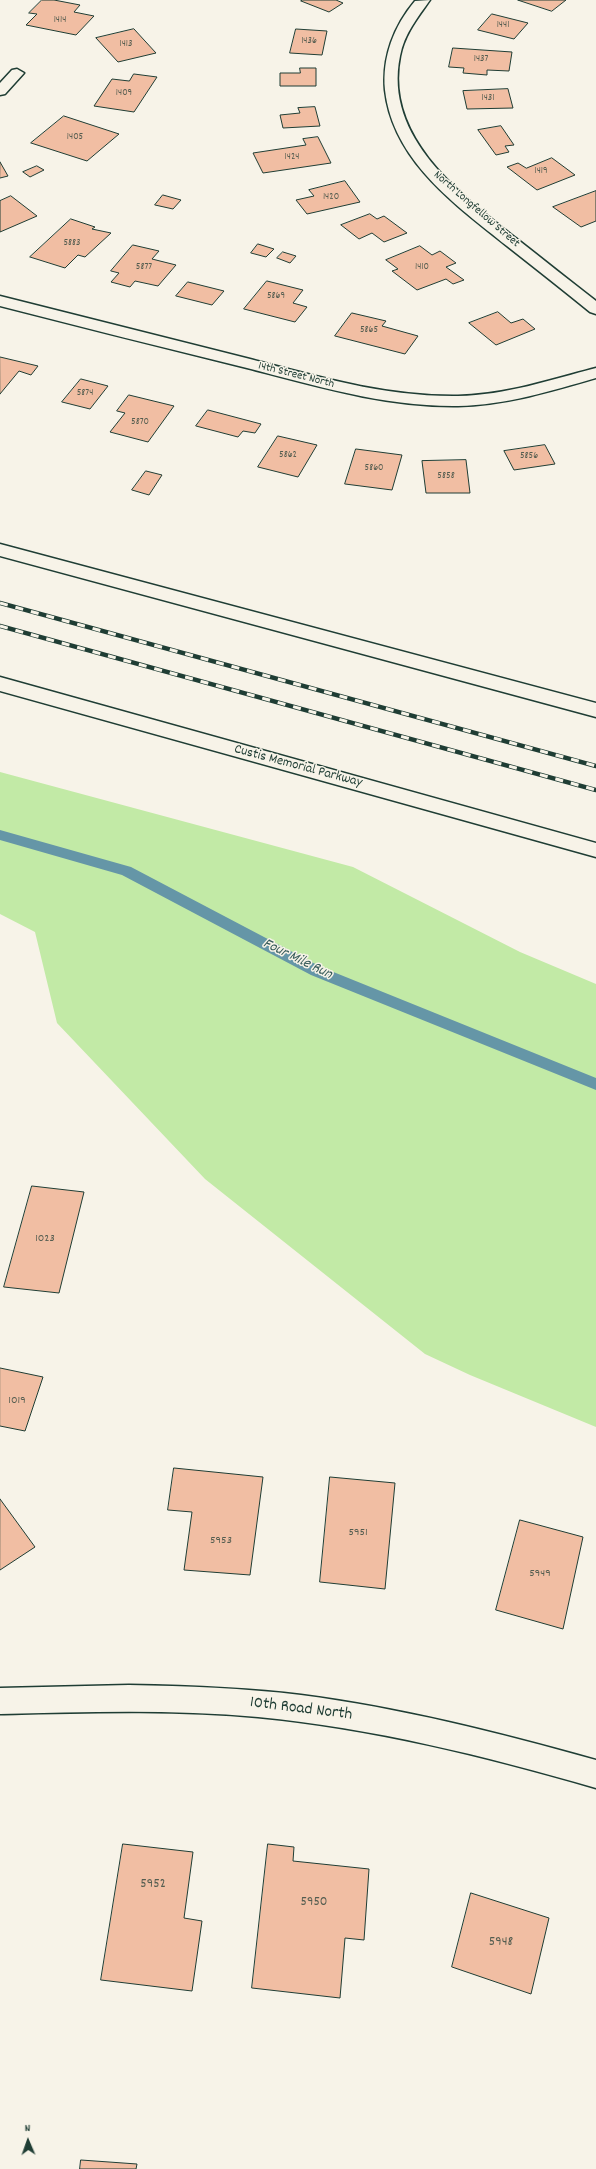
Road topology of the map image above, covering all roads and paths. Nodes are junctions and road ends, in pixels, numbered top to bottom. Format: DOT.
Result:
graph roads {
  1 [pos="423,0"];
  2 [pos="16,73"];
  3 [pos="0,91"];
  4 [pos="0,301"];
  5 [pos="596,308"];
  6 [pos="596,373"];
  7 [pos="0,550"];
  8 [pos="0,684"];
  9 [pos="596,710"];
  10 [pos="596,850"];
  11 [pos="0,1701"];
  12 [pos="596,1774"];
  1 -- 5 [label="main road, North Longfellow Street"];
  2 -- 3 [label="main road"];
  4 -- 6 [label="main road, 14th Street North"];
  7 -- 9 [label="main road"];
  8 -- 10 [label="main road, Custis Memorial Parkway"];
  11 -- 12 [label="main road, 10th Road North"];
}
